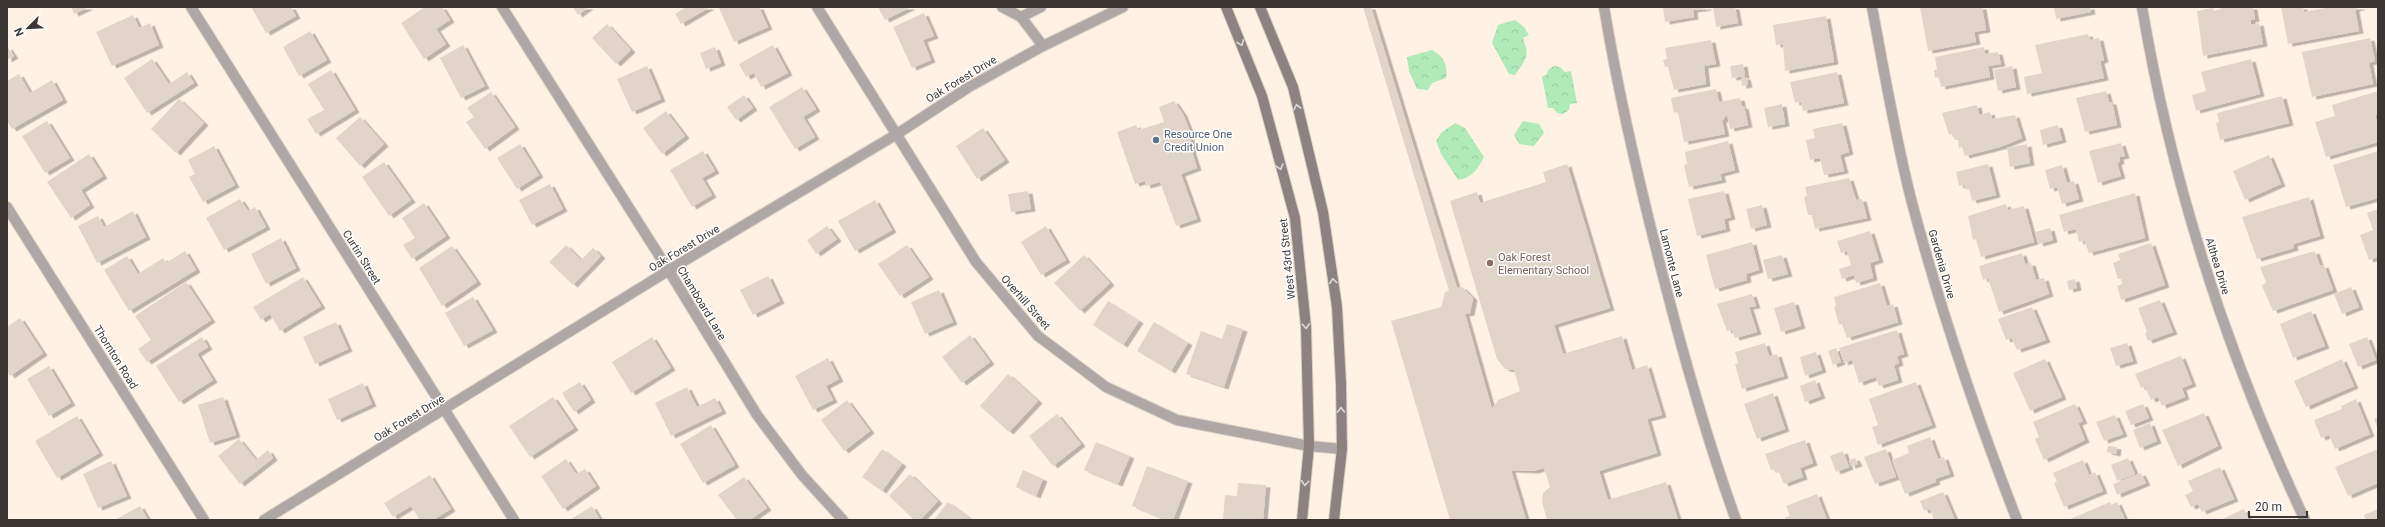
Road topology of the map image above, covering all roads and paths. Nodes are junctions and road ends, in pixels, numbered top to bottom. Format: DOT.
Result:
graph roads {
  1 [pos="191,7"];
  2 [pos="502,7"];
  3 [pos="817,7"];
  4 [pos="1002,7"];
  5 [pos="1041,7"];
  6 [pos="1123,7"];
  7 [pos="1226,7"];
  8 [pos="1260,7"];
  9 [pos="1604,7"];
  10 [pos="1872,7"];
  11 [pos="2142,7"];
  12 [pos="1021,17"];
  13 [pos="1043,46"];
  14 [pos="897,134"];
  15 [pos="7,207"];
  16 [pos="669,271"];
  17 [pos="444,410"];
  18 [pos="1309,446"];
  19 [pos="1342,449"];
  20 [pos="204,520"];
  21 [pos="264,520"];
  22 [pos="514,520"];
  23 [pos="844,520"];
  24 [pos="1302,520"];
  25 [pos="1334,520"];
  26 [pos="1736,520"];
  27 [pos="2017,520"];
  28 [pos="2305,520"];
  1 -- 17 [label="street, Curtin Street"];
  2 -- 16 [label="street, Chamboard Lane"];
  3 -- 14 [label="street, Overhill Street"];
  4 -- 12 [label="street"];
  5 -- 12 [label="street"];
  6 -- 13 [label="street, Oak Forest Drive"];
  7 -- 18 [label="main road, West 43rd Street, one-way"];
  19 -- 8 [label="main road, one-way"];
  9 -- 26 [label="street, Lamonte Lane"];
  10 -- 27 [label="street, Gardenia Drive"];
  11 -- 28 [label="street, Althea Drive"];
  12 -- 13 [label="street"];
  13 -- 14 [label="street, Oak Forest Drive"];
  14 -- 16 [label="street, Oak Forest Drive"];
  14 -- 18 [label="street, Overhill Street"];
  15 -- 20 [label="street, Thornton Road"];
  16 -- 17 [label="street, Oak Forest Drive"];
  16 -- 23 [label="street, Chamboard Lane"];
  17 -- 21 [label="street, Oak Forest Drive"];
  17 -- 22 [label="street, Curtin Street"];
  18 -- 19 [label="street, Overhill Street"];
  18 -- 24 [label="main road, West 43rd Street, one-way"];
  19 -- 25 [label="main road"];
}
